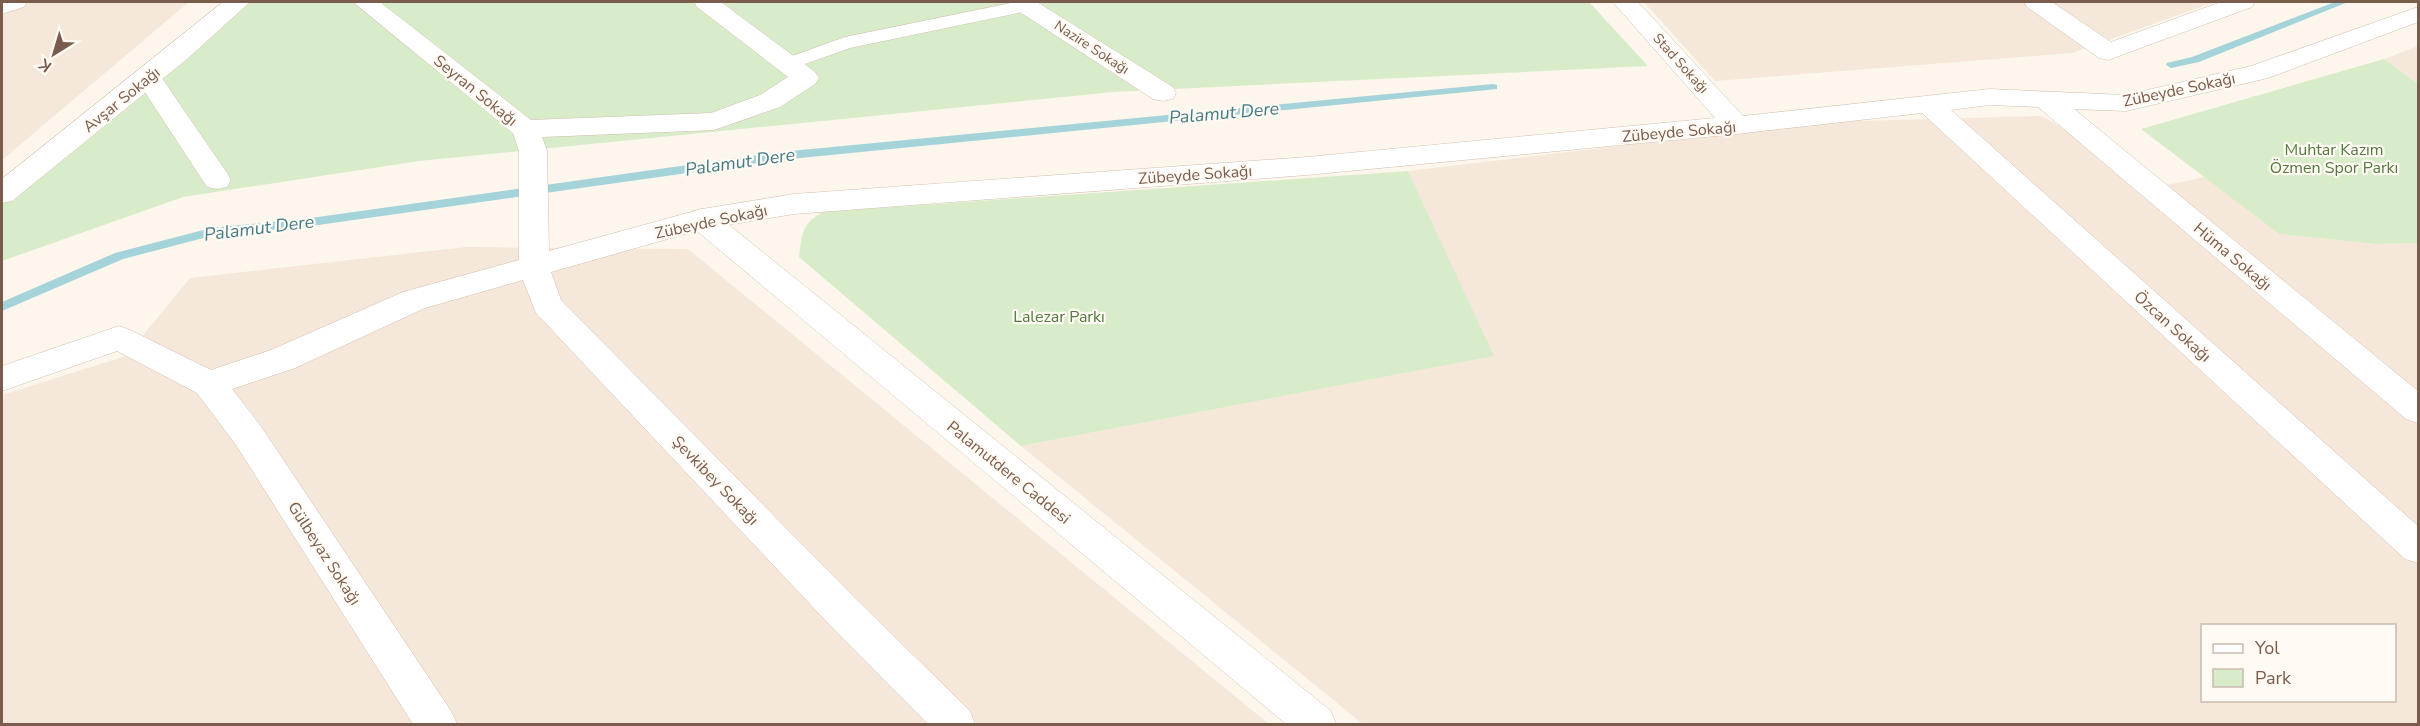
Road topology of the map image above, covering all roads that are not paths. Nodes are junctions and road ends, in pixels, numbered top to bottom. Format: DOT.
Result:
graph roads {
  1 [pos="15,2"];
  2 [pos="238,2"];
  3 [pos="365,2"];
  4 [pos="706,2"];
  5 [pos="1625,2"];
  6 [pos="2036,2"];
  7 [pos="2243,2"];
  8 [pos="1024,3"];
  9 [pos="2,6"];
  10 [pos="2418,14"];
  11 [pos="788,64"];
  12 [pos="148,77"];
  13 [pos="2117,77"];
  14 [pos="1163,93"];
  15 [pos="2047,101"];
  16 [pos="1928,104"];
  17 [pos="1737,125"];
  18 [pos="525,129"];
  19 [pos="217,180"];
  20 [pos="533,191"];
  21 [pos="2,194"];
  22 [pos="702,219"];
  23 [pos="534,266"];
  24 [pos="2,379"];
  25 [pos="209,384"];
  26 [pos="2418,410"];
  27 [pos="2418,548"];
  28 [pos="436,724"];
  29 [pos="955,724"];
  30 [pos="1316,724"];
  1 -- 9 [label="street"];
  2 -- 12 [label="street, Avşar Sokağı"];
  3 -- 18 [label="street, Seyran Sokağı"];
  4 -- 11 [label="street"];
  5 -- 17 [label="street, Stad Sokağı"];
  6 -- 13 [label="street"];
  7 -- 13 [label="street"];
  8 -- 11 [label="lane"];
  8 -- 14 [label="street, Nazire Sokağı"];
  10 -- 13 [label="street, Zübeyde Sokağı"];
  11 -- 18 [label="street"];
  12 -- 19 [label="street"];
  12 -- 21 [label="street, Avşar Sokağı"];
  13 -- 15 [label="street, Zübeyde Sokağı"];
  15 -- 16 [label="street, Zübeyde Sokağı"];
  15 -- 26 [label="street, Hüma Sokağı"];
  16 -- 17 [label="street, Zübeyde Sokağı"];
  16 -- 27 [label="street, Özcan Sokağı"];
  17 -- 22 [label="street, Zübeyde Sokağı"];
  18 -- 20 [label="street, Seyran Sokağı"];
  20 -- 23 [label="street, Şevkibey Sokağı"];
  22 -- 23 [label="street, Zübeyde Sokağı"];
  22 -- 30 [label="street, Palamutdere Caddesi"];
  23 -- 25 [label="street, Zübeyde Sokağı"];
  23 -- 29 [label="street, Şevkibey Sokağı"];
  24 -- 25 [label="street"];
  25 -- 28 [label="street, Gülbeyaz Sokağı"];
}
